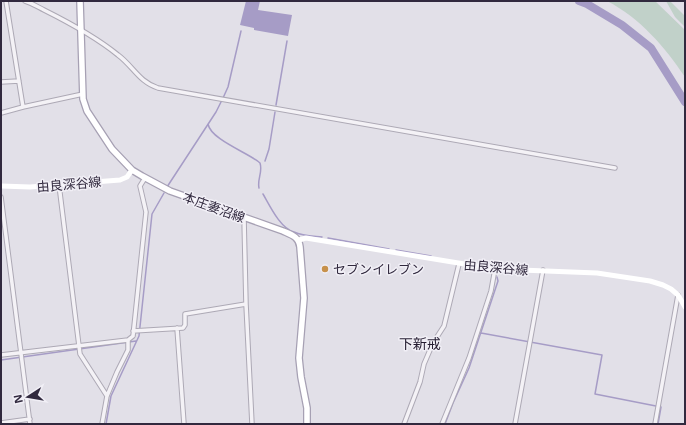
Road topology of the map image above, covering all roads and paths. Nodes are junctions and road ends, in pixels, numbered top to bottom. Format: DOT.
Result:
graph roads {
  1 [pos="6,1"];
  2 [pos="25,1"];
  3 [pos="80,1"];
  4 [pos="81,30"];
  5 [pos="19,81"];
  6 [pos="1,82"];
  7 [pos="83,94"];
  8 [pos="23,107"];
  9 [pos="1,113"];
  10 [pos="615,168"];
  11 [pos="132,170"];
  12 [pos="145,178"];
  13 [pos="59,185"];
  14 [pos="1,186"];
  15 [pos="1,197"];
  16 [pos="244,218"];
  17 [pos="299,240"];
  18 [pos="459,264"];
  19 [pos="495,270"];
  20 [pos="543,270"];
  21 [pos="678,296"];
  22 [pos="246,304"];
  23 [pos="685,307"];
  24 [pos="177,328"];
  25 [pos="133,331"];
  26 [pos="128,340"];
  27 [pos="79,346"];
  28 [pos="21,354"];
  29 [pos="1,355"];
  30 [pos="107,396"];
  31 [pos="30,419"];
  32 [pos="1,423"];
  33 [pos="30,424"];
  34 [pos="102,424"];
  35 [pos="184,424"];
  36 [pos="252,424"];
  37 [pos="307,424"];
  38 [pos="404,424"];
  39 [pos="442,424"];
  40 [pos="515,424"];
  41 [pos="655,424"];
  1 -- 5 [label="street"];
  2 -- 4 [label="street"];
  3 -- 4 [label="main road, 本庄妻沼線"];
  4 -- 7 [label="main road, 本庄妻沼線"];
  4 -- 10 [label="street"];
  5 -- 6 [label="street"];
  5 -- 8 [label="street"];
  7 -- 8 [label="street"];
  7 -- 11 [label="main road, 本庄妻沼線"];
  8 -- 9 [label="street"];
  11 -- 12 [label="main road, 本庄妻沼線"];
  11 -- 13 [label="main road, 由良深谷線"];
  12 -- 16 [label="main road, 本庄妻沼線"];
  12 -- 25 [label="street"];
  13 -- 14 [label="main road, 由良深谷線"];
  13 -- 27 [label="street"];
  15 -- 28 [label="street"];
  16 -- 17 [label="main road, 本庄妻沼線"];
  16 -- 22 [label="street"];
  17 -- 18 [label="main road, 由良深谷線"];
  17 -- 37 [label="main road"];
  18 -- 19 [label="main road, 由良深谷線"];
  18 -- 38 [label="street"];
  19 -- 20 [label="main road, 由良深谷線"];
  19 -- 39 [label="street"];
  20 -- 21 [label="main road, 由良深谷線"];
  20 -- 40 [label="street"];
  21 -- 23 [label="main road, 由良深谷線"];
  21 -- 41 [label="street"];
  22 -- 24 [label="street"];
  22 -- 36 [label="street"];
  24 -- 25 [label="street"];
  24 -- 35 [label="street"];
  25 -- 26 [label="street"];
  26 -- 27 [label="street"];
  26 -- 30 [label="street"];
  27 -- 28 [label="street"];
  27 -- 30 [label="street"];
  28 -- 29 [label="street"];
  28 -- 31 [label="street"];
  30 -- 34 [label="street"];
  31 -- 32 [label="street"];
  31 -- 33 [label="street"];
}
